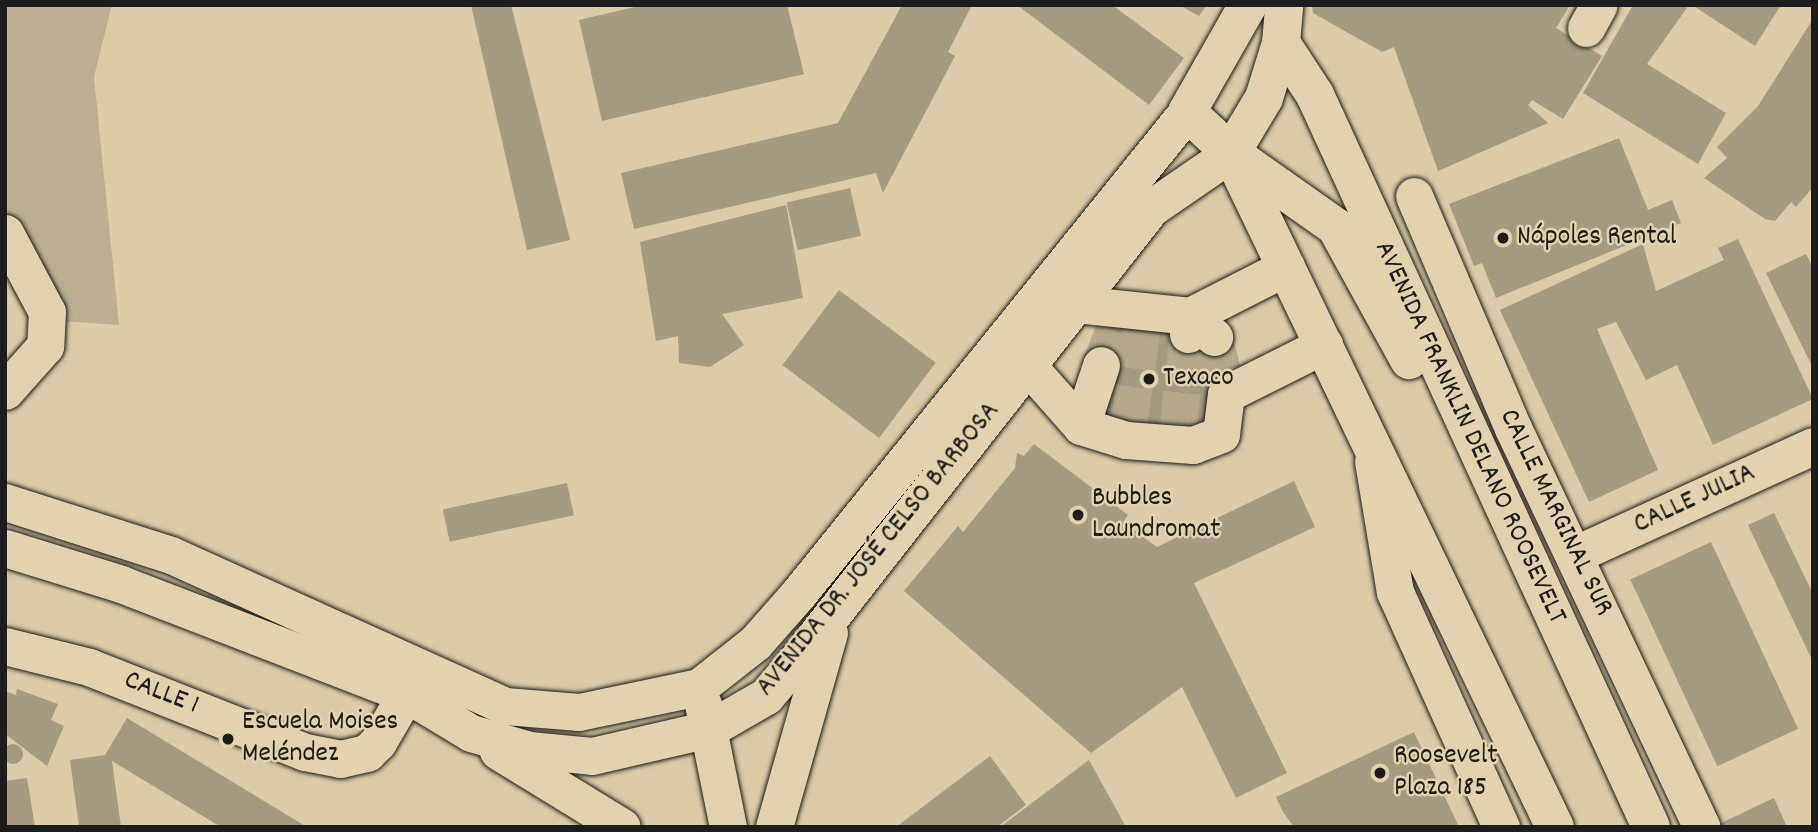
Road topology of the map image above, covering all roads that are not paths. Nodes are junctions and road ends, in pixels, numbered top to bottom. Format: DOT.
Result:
graph roads {
  1 [pos="1248,5"];
  2 [pos="1284,5"];
  3 [pos="1281,43"];
  4 [pos="1187,112"];
  5 [pos="1231,153"];
  6 [pos="1414,196"];
  7 [pos="5,233"];
  8 [pos="1286,267"];
  9 [pos="1076,304"];
  10 [pos="1324,345"];
  11 [pos="1208,350"];
  12 [pos="1101,365"];
  13 [pos="1028,366"];
  14 [pos="5,390"];
  15 [pos="1081,426"];
  16 [pos="1513,428"];
  17 [pos="1368,435"];
  18 [pos="1472,446"];
  19 [pos="1813,446"];
  20 [pos="5,502"];
  21 [pos="5,548"];
  22 [pos="1576,554"];
  23 [pos="837,610"];
  24 [pos="5,646"];
  25 [pos="414,682"];
  26 [pos="699,687"];
  27 [pos="709,729"];
  28 [pos="471,733"];
  29 [pos="622,827"];
  30 [pos="728,827"];
  31 [pos="774,827"];
  32 [pos="1501,827"];
  33 [pos="1555,827"];
  34 [pos="1651,827"];
  35 [pos="1702,827"];
  1 -- 4 [label="main road, AVENIDA DR. JOSÉ CELSO BARBOSA"];
  2 -- 3 [label="main road, AVENIDA DR. JOSÉ CELSO BARBOSA"];
  3 -- 5 [label="main road, AVENIDA DR. JOSÉ CELSO BARBOSA"];
  3 -- 18 [label="main road, AVENIDA FRANKLIN DELANO ROOSEVELT"];
  4 -- 5 [label="main road"];
  4 -- 26 [label="street, AVENIDA DR. JOSÉ CELSO BARBOSA"];
  5 -- 8 [label="main road"];
  5 -- 9 [label="street, AVENIDA DR. JOSÉ CELSO BARBOSA"];
  5 -- 18 [label="main road"];
  6 -- 16 [label="street, CALLE MARGINAL SUR"];
  7 -- 14 [label="street"];
  8 -- 10 [label="main road"];
  8 -- 11 [label="street"];
  9 -- 11 [label="street"];
  9 -- 13 [label="street, AVENIDA DR. JOSÉ CELSO BARBOSA"];
  10 -- 11 [label="street"];
  10 -- 17 [label="main road"];
  11 -- 15 [label="street"];
  12 -- 15 [label="street"];
  13 -- 15 [label="street"];
  13 -- 23 [label="street, AVENIDA DR. JOSÉ CELSO BARBOSA"];
  16 -- 18 [label="street"];
  16 -- 22 [label="street, CALLE MARGINAL SUR"];
  17 -- 32 [label="street"];
  17 -- 33 [label="main road"];
  18 -- 34 [label="main road, AVENIDA FRANKLIN DELANO ROOSEVELT"];
  19 -- 22 [label="street, CALLE JULIA"];
  20 -- 25 [label="street, AVENIDA DR. JOSÉ CELSO BARBOSA"];
  21 -- 25 [label="street, AVENIDA DR. JOSÉ CELSO BARBOSA"];
  22 -- 35 [label="street, CALLE MARGINAL SUR"];
  23 -- 27 [label="street, AVENIDA DR. JOSÉ CELSO BARBOSA"];
  23 -- 31 [label="street"];
  24 -- 25 [label="street, CALLE 1"];
  25 -- 26 [label="street, AVENIDA DR. JOSÉ CELSO BARBOSA"];
  25 -- 28 [label="street, AVENIDA DR. JOSÉ CELSO BARBOSA"];
  26 -- 27 [label="street"];
  27 -- 28 [label="street, AVENIDA DR. JOSÉ CELSO BARBOSA"];
  27 -- 30 [label="street"];
  28 -- 29 [label="street"];
}
